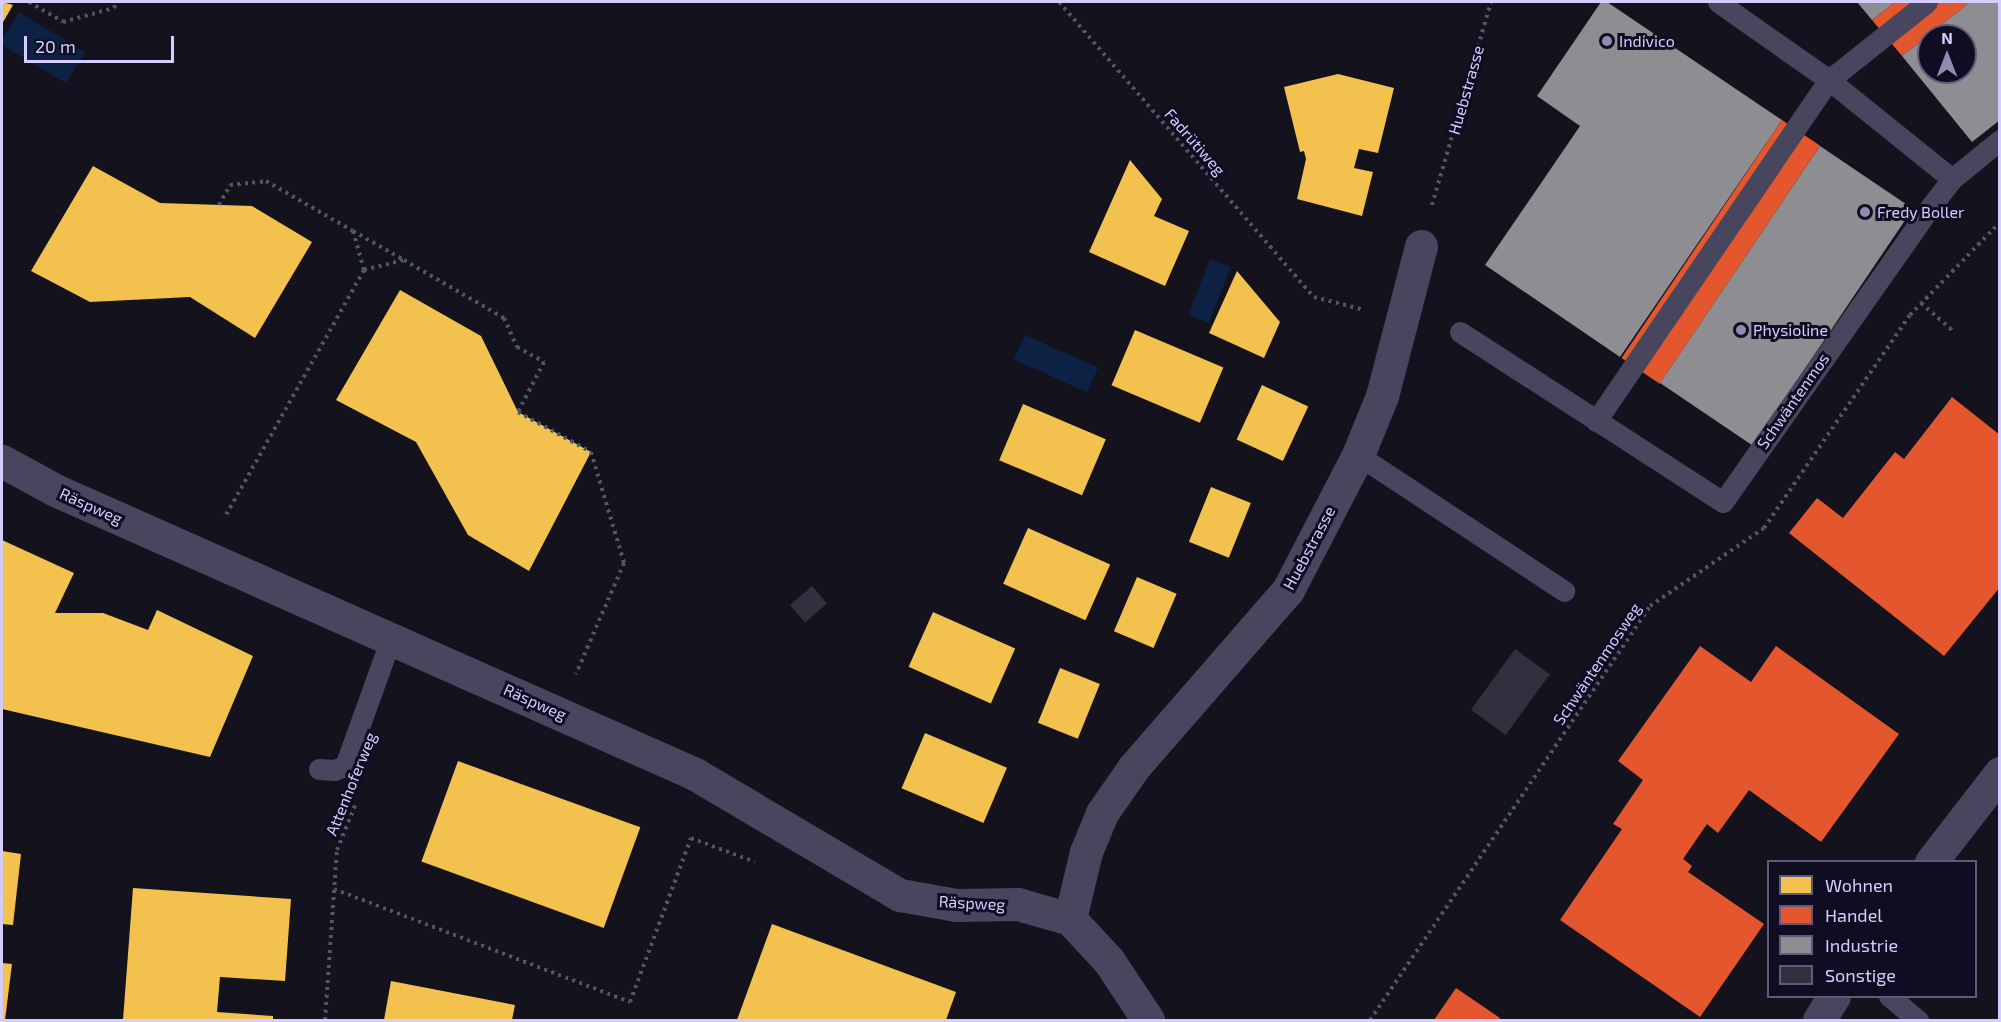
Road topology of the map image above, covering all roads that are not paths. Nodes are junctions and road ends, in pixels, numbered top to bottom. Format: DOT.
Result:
graph roads {
  1 [pos="1718,2"];
  2 [pos="1928,2"];
  3 [pos="1829,80"];
  4 [pos="2000,140"];
  5 [pos="1952,179"];
  6 [pos="1421,246"];
  7 [pos="1460,332"];
  8 [pos="1596,421"];
  9 [pos="1358,455"];
  10 [pos="2,461"];
  11 [pos="1563,591"];
  12 [pos="391,638"];
  13 [pos="319,768"];
  14 [pos="2000,773"];
  15 [pos="1932,860"];
  16 [pos="1070,919"];
  17 [pos="1833,998"];
  18 [pos="1891,998"];
  19 [pos="1148,1020"];
  20 [pos="1819,1020"];
  21 [pos="1918,1020"];
  1 -- 3 [label="lane"];
  2 -- 3 [label="lane"];
  3 -- 5 [label="lane"];
  3 -- 8 [label="lane"];
  4 -- 5 [label="lane, Schwäntenmos"];
  5 -- 8 [label="lane, Schwäntenmos"];
  6 -- 9 [label="street, Huebstrasse"];
  7 -- 8 [label="lane, Schwäntenmos"];
  9 -- 11 [label="lane"];
  9 -- 16 [label="street, Huebstrasse"];
  10 -- 12 [label="street, Räspweg"];
  12 -- 13 [label="lane"];
  12 -- 16 [label="street, Räspweg"];
  14 -- 15 [label="street"];
  16 -- 19 [label="street"];
  17 -- 20 [label="street"];
  18 -- 21 [label="lane"];
}
